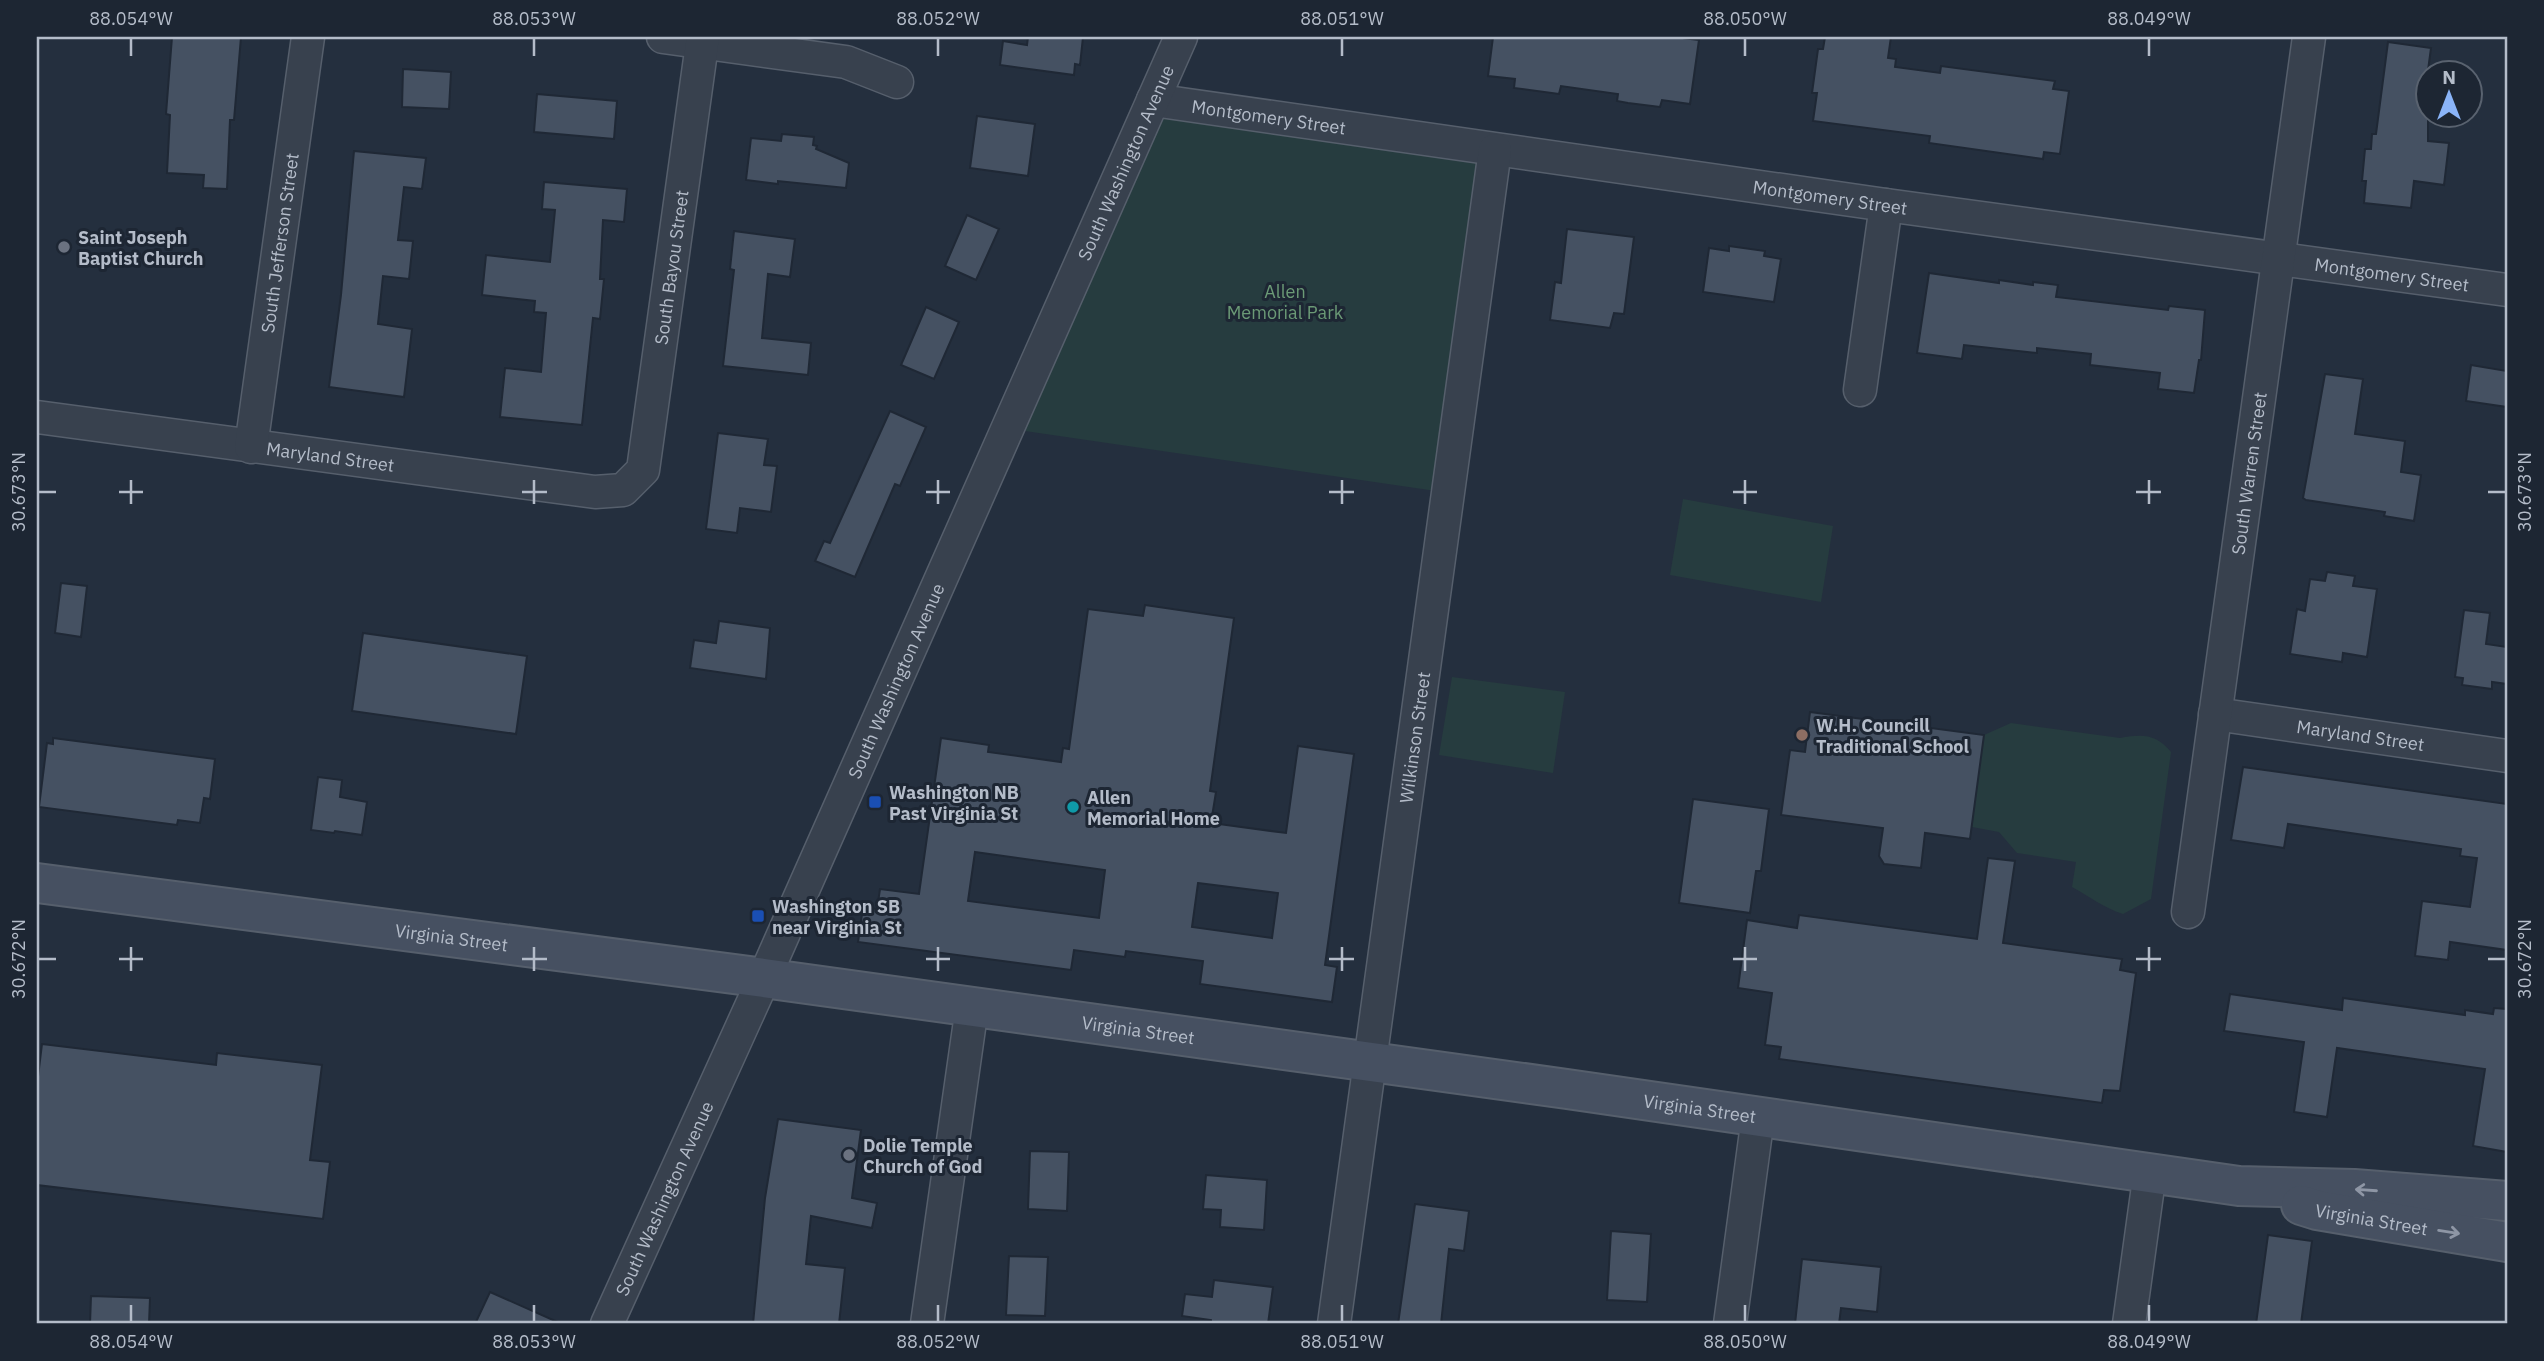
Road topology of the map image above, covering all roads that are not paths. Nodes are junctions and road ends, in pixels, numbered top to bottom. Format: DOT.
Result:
graph roads {
  1 [pos="308,37"];
  2 [pos="663,37"];
  3 [pos="1181,37"];
  4 [pos="2309,37"];
  5 [pos="703,40"];
  6 [pos="897,82"];
  7 [pos="1153,100"];
  8 [pos="1495,150"];
  9 [pos="1886,205"];
  10 [pos="2278,260"];
  11 [pos="2507,290"];
  12 [pos="1860,390"];
  13 [pos="37,417"];
  14 [pos="251,447"];
  15 [pos="623,490"];
  16 [pos="2215,714"];
  17 [pos="2507,756"];
  18 [pos="37,883"];
  19 [pos="2188,912"];
  20 [pos="764,978"];
  21 [pos="972,1007"];
  22 [pos="1369,1062"];
  23 [pos="1758,1117"];
  24 [pos="2150,1172"];
  25 [pos="2239,1186"];
  26 [pos="2507,1201"];
  27 [pos="2507,1242"];
  28 [pos="607,1324"];
  29 [pos="927,1324"];
  30 [pos="1334,1324"];
  31 [pos="1730,1324"];
  32 [pos="2129,1324"];
  1 -- 14 [label="street, South Jefferson Street"];
  2 -- 5 [label="street"];
  3 -- 7 [label="street, South Washington Avenue"];
  4 -- 10 [label="street, South Warren Street"];
  5 -- 6 [label="street"];
  5 -- 15 [label="street, South Bayou Street"];
  7 -- 8 [label="street, Montgomery Street"];
  7 -- 20 [label="street, South Washington Avenue"];
  8 -- 9 [label="street, Montgomery Street"];
  8 -- 22 [label="street, Wilkinson Street"];
  9 -- 10 [label="street, Montgomery Street"];
  9 -- 12 [label="street"];
  10 -- 11 [label="street, Montgomery Street"];
  10 -- 16 [label="street, South Warren Street"];
  13 -- 14 [label="street, Maryland Street"];
  14 -- 15 [label="street, Maryland Street"];
  16 -- 17 [label="street, Maryland Street"];
  16 -- 19 [label="street, South Warren Street"];
  18 -- 20 [label="street, Virginia Street"];
  20 -- 21 [label="street, Virginia Street"];
  20 -- 28 [label="street, South Washington Avenue"];
  21 -- 22 [label="street, Virginia Street"];
  21 -- 29 [label="street"];
  22 -- 23 [label="street, Virginia Street"];
  22 -- 30 [label="street, Wilkinson Street"];
  23 -- 24 [label="street, Virginia Street"];
  23 -- 31 [label="street"];
  24 -- 25 [label="street, Virginia Street"];
  24 -- 32 [label="street"];
  26 -- 25 [label="street, Virginia Street, one-way"];
  25 -- 27 [label="street, Virginia Street, one-way"];
}
